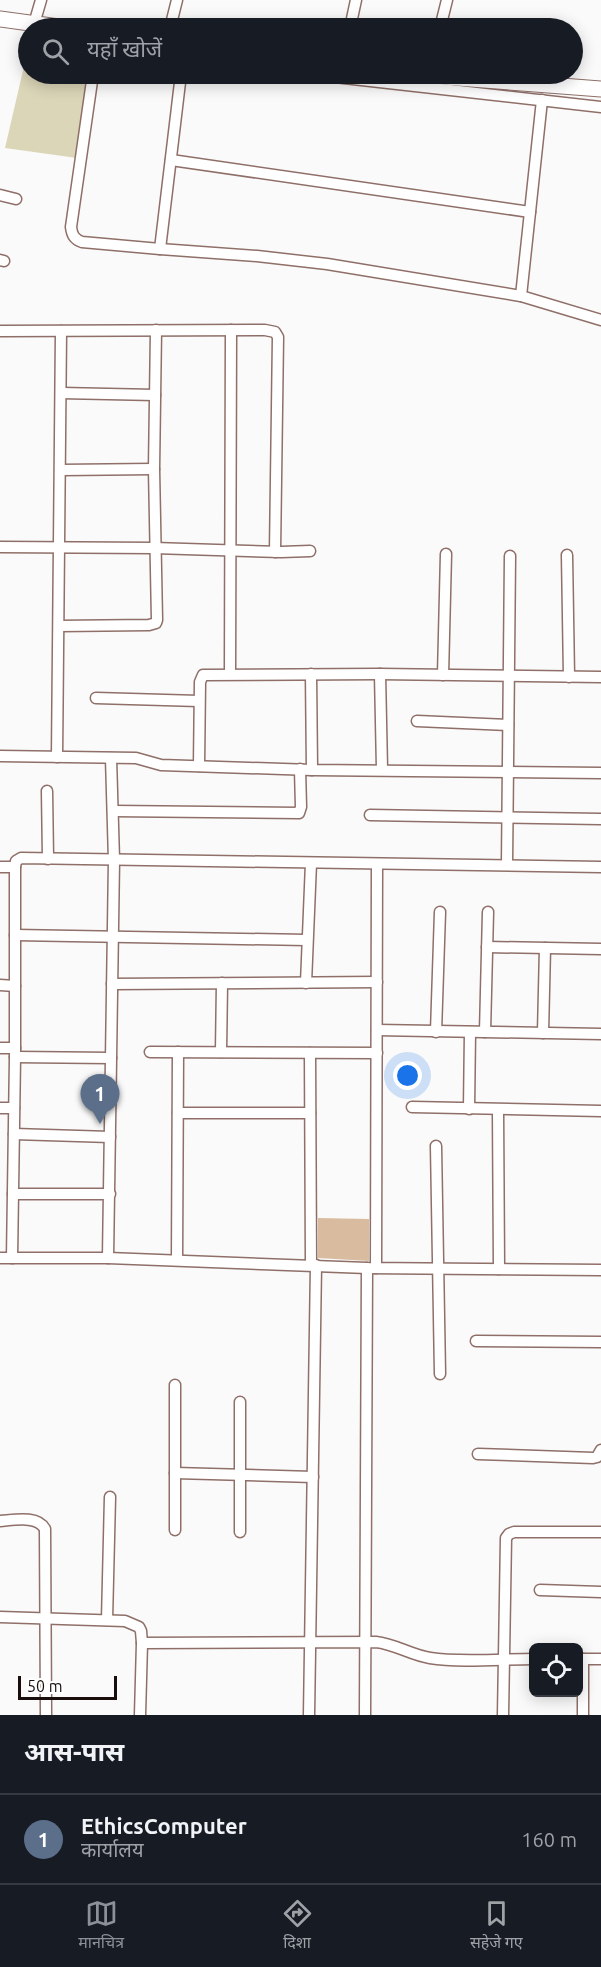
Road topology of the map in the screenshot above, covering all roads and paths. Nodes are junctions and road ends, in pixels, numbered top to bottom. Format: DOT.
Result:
graph roads {
  1 [pos="41,0"];
  2 [pos="177,0"];
  3 [pos="356,0"];
  4 [pos="447,0"];
  5 [pos="36,18"];
  6 [pos="172,18"];
  7 [pos="352,18"];
  8 [pos="442,18"];
  9 [pos="0,19"];
  10 [pos="18,22"];
  11 [pos="92,84"];
  12 [pos="181,84"];
  13 [pos="398,84"];
  14 [pos="540,84"];
  15 [pos="601,89"];
  16 [pos="542,100"];
  17 [pos="601,107"];
  18 [pos="171,160"];
  19 [pos="0,195"];
  20 [pos="16,199"];
  21 [pos="530,212"];
  22 [pos="160,249"];
  23 [pos="522,296"];
  24 [pos="601,320"];
  25 [pos="156,330"];
  26 [pos="231,330"];
  27 [pos="0,331"];
  28 [pos="61,331"];
  29 [pos="61,393"];
  30 [pos="155,395"];
  31 [pos="154,469"];
  32 [pos="61,470"];
  33 [pos="0,547"];
  34 [pos="154,548"];
  35 [pos="60,549"];
  36 [pos="230,550"];
  37 [pos="310,551"];
  38 [pos="275,552"];
  39 [pos="446,554"];
  40 [pos="567,555"];
  41 [pos="510,556"];
  42 [pos="59,626"];
  43 [pos="230,674"];
  44 [pos="311,674"];
  45 [pos="380,674"];
  46 [pos="443,675"];
  47 [pos="509,676"];
  48 [pos="569,677"];
  49 [pos="601,677"];
  50 [pos="96,698"];
  51 [pos="199,701"];
  52 [pos="417,721"];
  53 [pos="508,725"];
  54 [pos="0,756"];
  55 [pos="57,757"];
  56 [pos="111,758"];
  57 [pos="199,766"];
  58 [pos="300,769"];
  59 [pos="382,769"];
  60 [pos="312,770"];
  61 [pos="507,771"];
  62 [pos="601,773"];
  63 [pos="47,791"];
  64 [pos="113,811"];
  65 [pos="370,815"];
  66 [pos="507,817"];
  67 [pos="601,819"];
  68 [pos="48,859"];
  69 [pos="114,860"];
  70 [pos="311,863"];
  71 [pos="377,864"];
  72 [pos="507,865"];
  73 [pos="0,867"];
  74 [pos="15,867"];
  75 [pos="601,867"];
  76 [pos="440,912"];
  77 [pos="488,912"];
  78 [pos="15,934"];
  79 [pos="112,937"];
  80 [pos="307,940"];
  81 [pos="487,947"];
  82 [pos="545,948"];
  83 [pos="601,949"];
  84 [pos="377,982"];
  85 [pos="222,983"];
  86 [pos="306,983"];
  87 [pos="112,984"];
  88 [pos="0,985"];
  89 [pos="15,986"];
  90 [pos="377,1030"];
  91 [pos="436,1032"];
  92 [pos="470,1032"];
  93 [pos="485,1032"];
  94 [pos="543,1033"];
  95 [pos="601,1034"];
  96 [pos="0,1048"];
  97 [pos="15,1052"];
  98 [pos="150,1052"];
  99 [pos="178,1052"];
  100 [pos="221,1052"];
  101 [pos="310,1053"];
  102 [pos="377,1053"];
  103 [pos="111,1058"];
  104 [pos="412,1107"];
  105 [pos="0,1108"];
  106 [pos="14,1108"];
  107 [pos="469,1109"];
  108 [pos="498,1110"];
  109 [pos="601,1111"];
  110 [pos="178,1113"];
  111 [pos="310,1113"];
  112 [pos="14,1134"];
  113 [pos="110,1137"];
  114 [pos="436,1146"];
  115 [pos="0,1185"];
  116 [pos="13,1190"];
  117 [pos="110,1194"];
  118 [pos="6,1258"];
  119 [pos="108,1258"];
  120 [pos="177,1260"];
  121 [pos="314,1265"];
  122 [pos="371,1268"];
  123 [pos="438,1269"];
  124 [pos="499,1269"];
  125 [pos="601,1270"];
  126 [pos="476,1341"];
  127 [pos="601,1342"];
  128 [pos="440,1374"];
  129 [pos="175,1385"];
  130 [pos="240,1402"];
  131 [pos="601,1450"];
  132 [pos="478,1454"];
  133 [pos="175,1473"];
  134 [pos="240,1475"];
  135 [pos="313,1477"];
  136 [pos="110,1497"];
  137 [pos="0,1521"];
  138 [pos="175,1530"];
  139 [pos="240,1532"];
  140 [pos="601,1532"];
  141 [pos="540,1590"];
  142 [pos="601,1592"];
  143 [pos="0,1617"];
  144 [pos="46,1618"];
  145 [pos="107,1620"];
  146 [pos="142,1642"];
  147 [pos="310,1642"];
  148 [pos="365,1643"];
  149 [pos="504,1659"];
  150 [pos="529,1659"];
  151 [pos="583,1659"];
  152 [pos="601,1659"];
  153 [pos="582,1697"];
  154 [pos="46,1715"];
  155 [pos="140,1715"];
  156 [pos="309,1715"];
  157 [pos="365,1715"];
  158 [pos="503,1715"];
  159 [pos="583,1715"];
  1 -- 5 [label="street"];
  2 -- 6 [label="street"];
  3 -- 7 [label="street"];
  4 -- 8 [label="street"];
  9 -- 10 [label="main road"];
  11 -- 22 [label="street"];
  12 -- 18 [label="street"];
  13 -- 16 [label="street"];
  14 -- 15 [label="main road"];
  16 -- 17 [label="street"];
  16 -- 21 [label="street"];
  18 -- 21 [label="street"];
  18 -- 22 [label="street"];
  19 -- 20 [label="street"];
  21 -- 23 [label="street"];
  22 -- 23 [label="street"];
  23 -- 24 [label="street"];
  25 -- 26 [label="street"];
  25 -- 28 [label="street"];
  25 -- 30 [label="street"];
  26 -- 36 [label="street"];
  26 -- 38 [label="street"];
  27 -- 28 [label="street"];
  28 -- 29 [label="street"];
  29 -- 30 [label="street"];
  29 -- 32 [label="street"];
  30 -- 31 [label="street"];
  31 -- 32 [label="street"];
  31 -- 34 [label="street"];
  32 -- 35 [label="street"];
  33 -- 35 [label="street"];
  34 -- 35 [label="street"];
  34 -- 36 [label="street"];
  34 -- 42 [label="street"];
  35 -- 42 [label="street"];
  36 -- 38 [label="street"];
  36 -- 43 [label="street"];
  37 -- 38 [label="street"];
  39 -- 46 [label="street"];
  40 -- 48 [label="street"];
  41 -- 47 [label="street"];
  42 -- 55 [label="street"];
  43 -- 44 [label="street"];
  43 -- 51 [label="street"];
  44 -- 45 [label="street"];
  44 -- 60 [label="street"];
  45 -- 46 [label="street"];
  45 -- 59 [label="street"];
  46 -- 47 [label="street"];
  47 -- 48 [label="street"];
  47 -- 53 [label="street"];
  48 -- 49 [label="street"];
  50 -- 51 [label="street"];
  51 -- 57 [label="street"];
  52 -- 53 [label="street"];
  53 -- 61 [label="street"];
  54 -- 55 [label="street"];
  55 -- 56 [label="street"];
  56 -- 57 [label="street"];
  56 -- 64 [label="street"];
  57 -- 58 [label="street"];
  58 -- 60 [label="street"];
  58 -- 64 [label="street"];
  59 -- 60 [label="street"];
  59 -- 61 [label="street"];
  61 -- 62 [label="street"];
  61 -- 66 [label="street"];
  63 -- 68 [label="street"];
  64 -- 69 [label="street"];
  65 -- 66 [label="street"];
  66 -- 67 [label="street"];
  66 -- 72 [label="street"];
  68 -- 69 [label="street"];
  68 -- 74 [label="street"];
  69 -- 70 [label="street"];
  69 -- 79 [label="street"];
  70 -- 71 [label="street"];
  70 -- 80 [label="street"];
  71 -- 72 [label="street"];
  71 -- 84 [label="street"];
  72 -- 75 [label="street"];
  73 -- 74 [label="street"];
  74 -- 78 [label="street"];
  76 -- 91 [label="street"];
  77 -- 81 [label="street"];
  78 -- 79 [label="street"];
  78 -- 89 [label="street"];
  79 -- 80 [label="street"];
  79 -- 87 [label="street"];
  80 -- 86 [label="street"];
  81 -- 82 [label="street"];
  81 -- 93 [label="street"];
  82 -- 83 [label="street"];
  82 -- 94 [label="street"];
  84 -- 86 [label="street"];
  84 -- 90 [label="street"];
  85 -- 86 [label="street"];
  85 -- 87 [label="street"];
  85 -- 100 [label="street"];
  87 -- 103 [label="street"];
  88 -- 89 [label="street"];
  89 -- 97 [label="street"];
  90 -- 91 [label="street"];
  90 -- 102 [label="street"];
  91 -- 92 [label="street"];
  92 -- 93 [label="street"];
  92 -- 107 [label="street"];
  93 -- 94 [label="street"];
  94 -- 95 [label="street"];
  96 -- 97 [label="street"];
  97 -- 103 [label="street"];
  97 -- 106 [label="street"];
  98 -- 99 [label="street"];
  99 -- 100 [label="street"];
  99 -- 110 [label="street"];
  100 -- 101 [label="street"];
  101 -- 102 [label="street"];
  101 -- 111 [label="street"];
  102 -- 122 [label="street"];
  103 -- 113 [label="street"];
  104 -- 107 [label="street"];
  105 -- 106 [label="street"];
  106 -- 112 [label="street"];
  107 -- 108 [label="street"];
  108 -- 109 [label="street"];
  108 -- 124 [label="street"];
  110 -- 111 [label="street"];
  110 -- 120 [label="street"];
  111 -- 121 [label="street"];
  112 -- 113 [label="street"];
  112 -- 116 [label="street"];
  113 -- 117 [label="street"];
  114 -- 123 [label="street"];
  115 -- 116 [label="street"];
  116 -- 117 [label="street"];
  116 -- 118 [label="street"];
  117 -- 119 [label="street"];
  118 -- 119 [label="street"];
  119 -- 120 [label="street"];
  120 -- 121 [label="street"];
  121 -- 122 [label="street"];
  121 -- 135 [label="street"];
  122 -- 123 [label="street"];
  122 -- 148 [label="street"];
  123 -- 124 [label="street"];
  123 -- 128 [label="street"];
  124 -- 125 [label="street"];
  126 -- 127 [label="street"];
  129 -- 133 [label="street"];
  130 -- 134 [label="street"];
  131 -- 132 [label="street"];
  133 -- 134 [label="street"];
  133 -- 138 [label="street"];
  134 -- 135 [label="street"];
  134 -- 139 [label="street"];
  135 -- 147 [label="street"];
  136 -- 145 [label="street"];
  137 -- 144 [label="street"];
  140 -- 149 [label="street"];
  141 -- 142 [label="street"];
  143 -- 144 [label="street"];
  144 -- 145 [label="street"];
  144 -- 154 [label="street"];
  145 -- 146 [label="street"];
  146 -- 147 [label="street"];
  146 -- 155 [label="street"];
  147 -- 148 [label="street"];
  147 -- 156 [label="street"];
  148 -- 149 [label="street"];
  148 -- 157 [label="street"];
  149 -- 150 [label="street"];
  149 -- 158 [label="street"];
  151 -- 152 [label="street"];
  153 -- 159 [label="street"];
}
